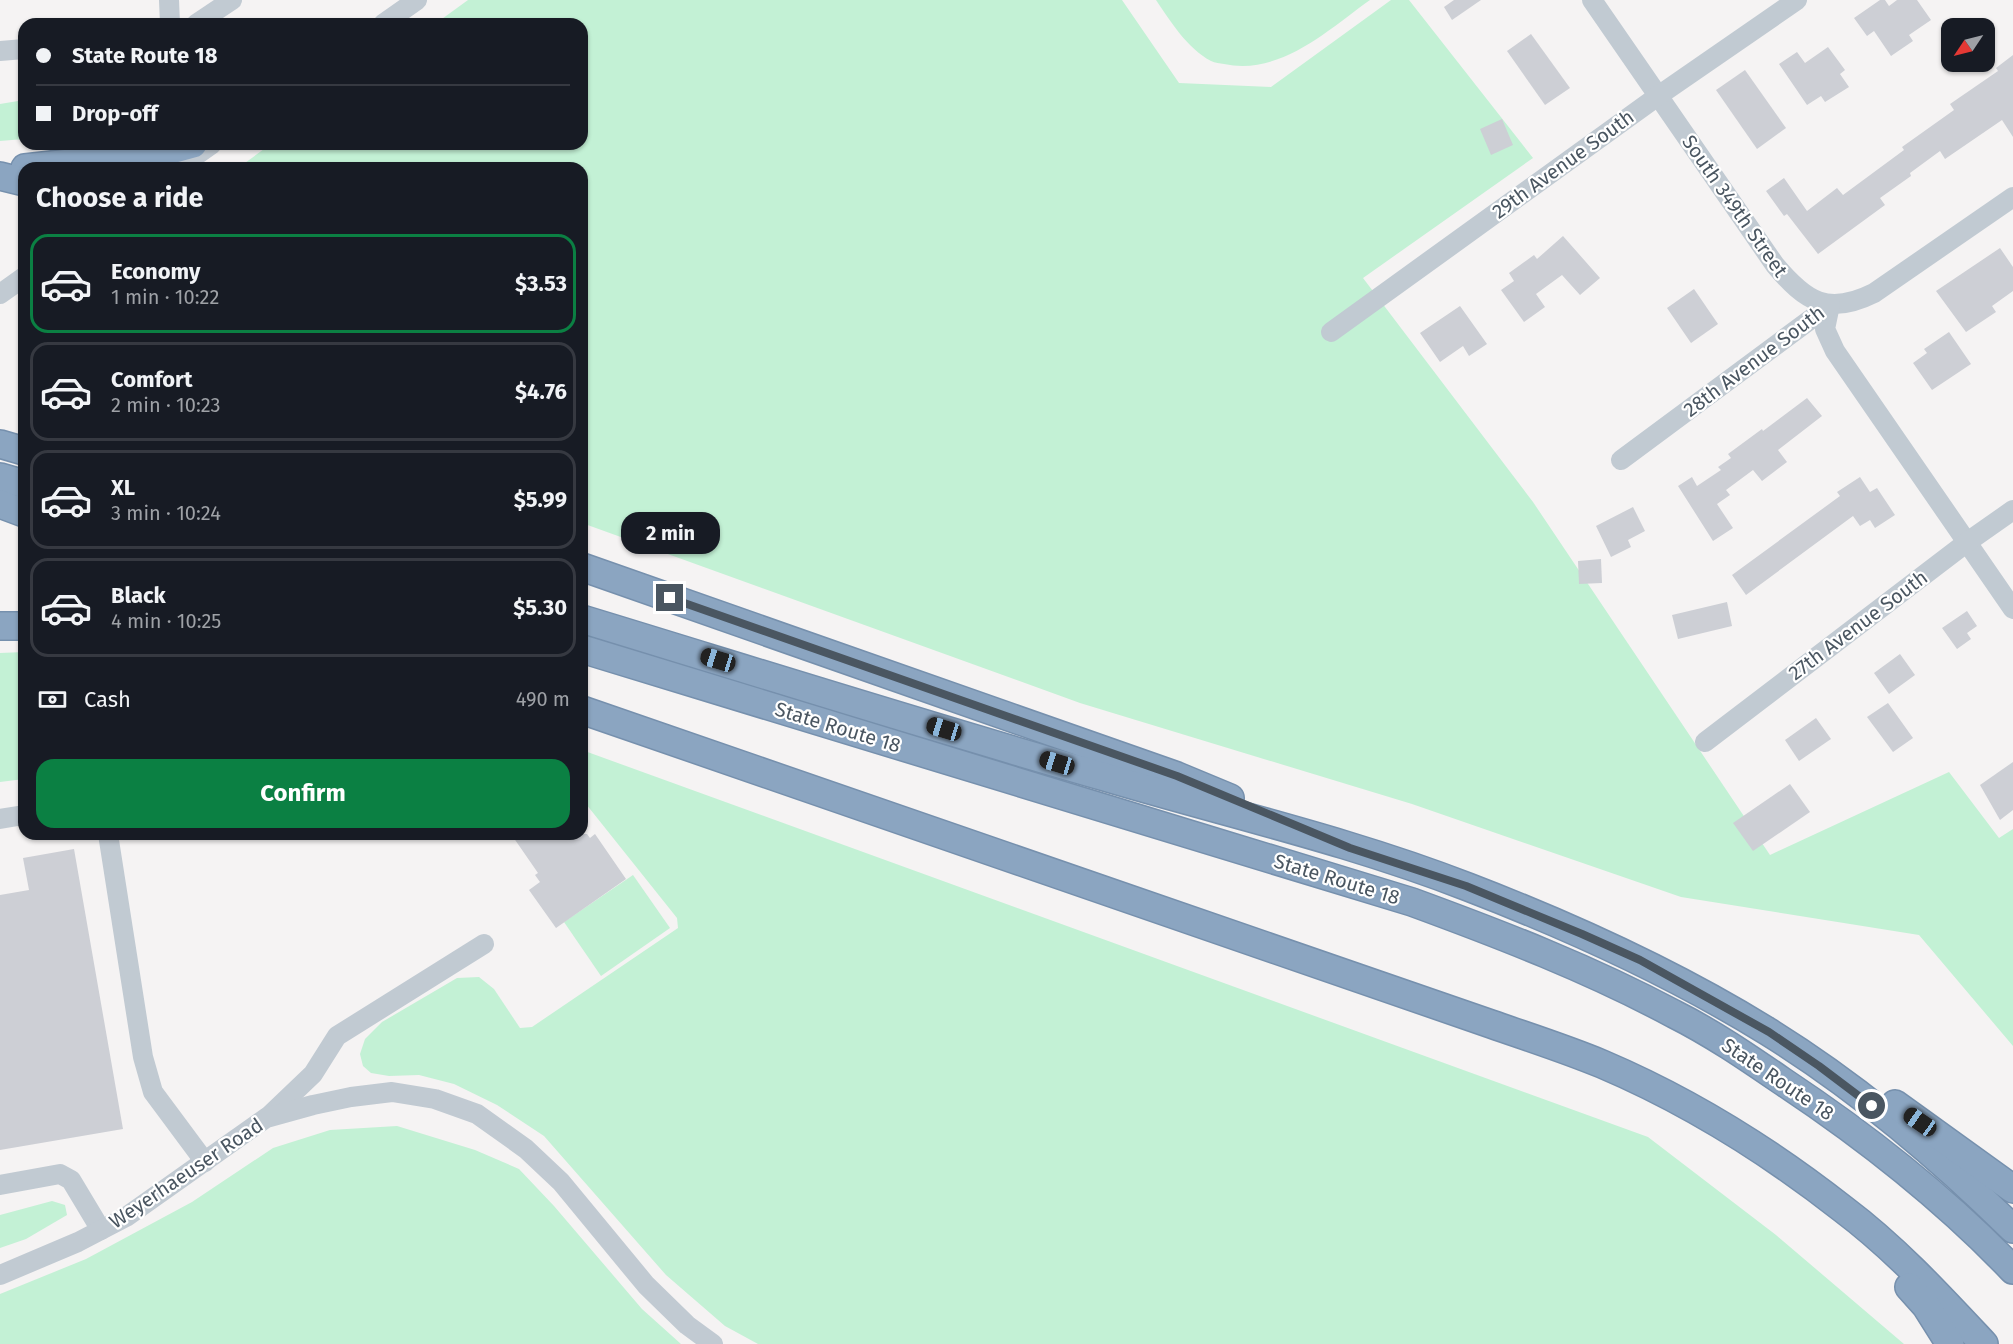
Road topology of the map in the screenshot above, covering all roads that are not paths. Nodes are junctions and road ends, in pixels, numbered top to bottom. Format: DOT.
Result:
graph roads {
  1 [pos="169,0"];
  2 [pos="232,0"];
  3 [pos="417,0"];
  4 [pos="1592,0"];
  5 [pos="1797,0"];
  6 [pos="170,18"];
  7 [pos="205,18"];
  8 [pos="392,18"];
  9 [pos="18,50"];
  10 [pos="0,51"];
  11 [pos="1658,96"];
  12 [pos="171,150"];
  13 [pos="204,150"];
  14 [pos="79,162"];
  15 [pos="186,162"];
  16 [pos="18,169"];
  17 [pos="0,171"];
  18 [pos="0,176"];
  19 [pos="18,180"];
  20 [pos="2013,197"];
  21 [pos="18,281"];
  22 [pos="0,294"];
  23 [pos="1830,305"];
  24 [pos="1331,332"];
  25 [pos="0,444"];
  26 [pos="18,449"];
  27 [pos="1621,460"];
  28 [pos="0,477"];
  29 [pos="18,482"];
  30 [pos="0,504"];
  31 [pos="2013,510"];
  32 [pos="18,511"];
  33 [pos="1966,543"];
  34 [pos="588,569"];
  35 [pos="2013,609"];
  36 [pos="588,622"];
  37 [pos="0,626"];
  38 [pos="18,626"];
  39 [pos="588,651"];
  40 [pos="588,712"];
  41 [pos="1705,742"];
  42 [pos="18,816"];
  43 [pos="0,819"];
  44 [pos="109,840"];
  45 [pos="1350,848"];
  46 [pos="484,944"];
  47 [pos="1769,1032"];
  48 [pos="266,1119"];
  49 [pos="205,1162"];
  50 [pos="0,1185"];
  51 [pos="2013,1189"];
  52 [pos="1845,1210"];
  53 [pos="2013,1229"];
  54 [pos="101,1230"];
  55 [pos="2013,1270"];
  56 [pos="0,1275"];
  57 [pos="713,1344"];
  58 [pos="1950,1344"];
  59 [pos="1984,1344"];
  1 -- 6 [label="street"];
  2 -- 7 [label="street"];
  3 -- 8 [label="street"];
  4 -- 11 [label="street, South 349th Street"];
  5 -- 11 [label="street, 29th Avenue South"];
  9 -- 10 [label="street"];
  11 -- 23 [label="street, South 349th Street"];
  11 -- 24 [label="street, 29th Avenue South"];
  12 -- 14 [label="highway"];
  13 -- 15 [label="street"];
  16 -- 17 [label="highway"];
  18 -- 19 [label="highway"];
  20 -- 23 [label="street, 28th Avenue South"];
  21 -- 22 [label="street"];
  23 -- 27 [label="street, 28th Avenue South"];
  23 -- 33 [label="street"];
  25 -- 26 [label="highway"];
  28 -- 29 [label="highway"];
  30 -- 32 [label="highway"];
  31 -- 33 [label="street, 27th Avenue South"];
  33 -- 35 [label="street"];
  33 -- 41 [label="street, 27th Avenue South"];
  34 -- 45 [label="highway"];
  36 -- 45 [label="highway, State Route 18"];
  37 -- 38 [label="highway"];
  39 -- 55 [label="highway, State Route 18"];
  40 -- 52 [label="highway"];
  42 -- 43 [label="street"];
  44 -- 49 [label="street"];
  45 -- 47 [label="highway, State Route 18"];
  46 -- 48 [label="street"];
  47 -- 51 [label="highway"];
  47 -- 53 [label="highway, State Route 18"];
  48 -- 49 [label="street, Weyerhaeuser Road"];
  48 -- 57 [label="street, Weyerhaeuser Road"];
  49 -- 54 [label="street, Weyerhaeuser Road"];
  50 -- 54 [label="street"];
  52 -- 58 [label="highway"];
  52 -- 59 [label="highway"];
  54 -- 56 [label="street, Weyerhaeuser Road"];
}
